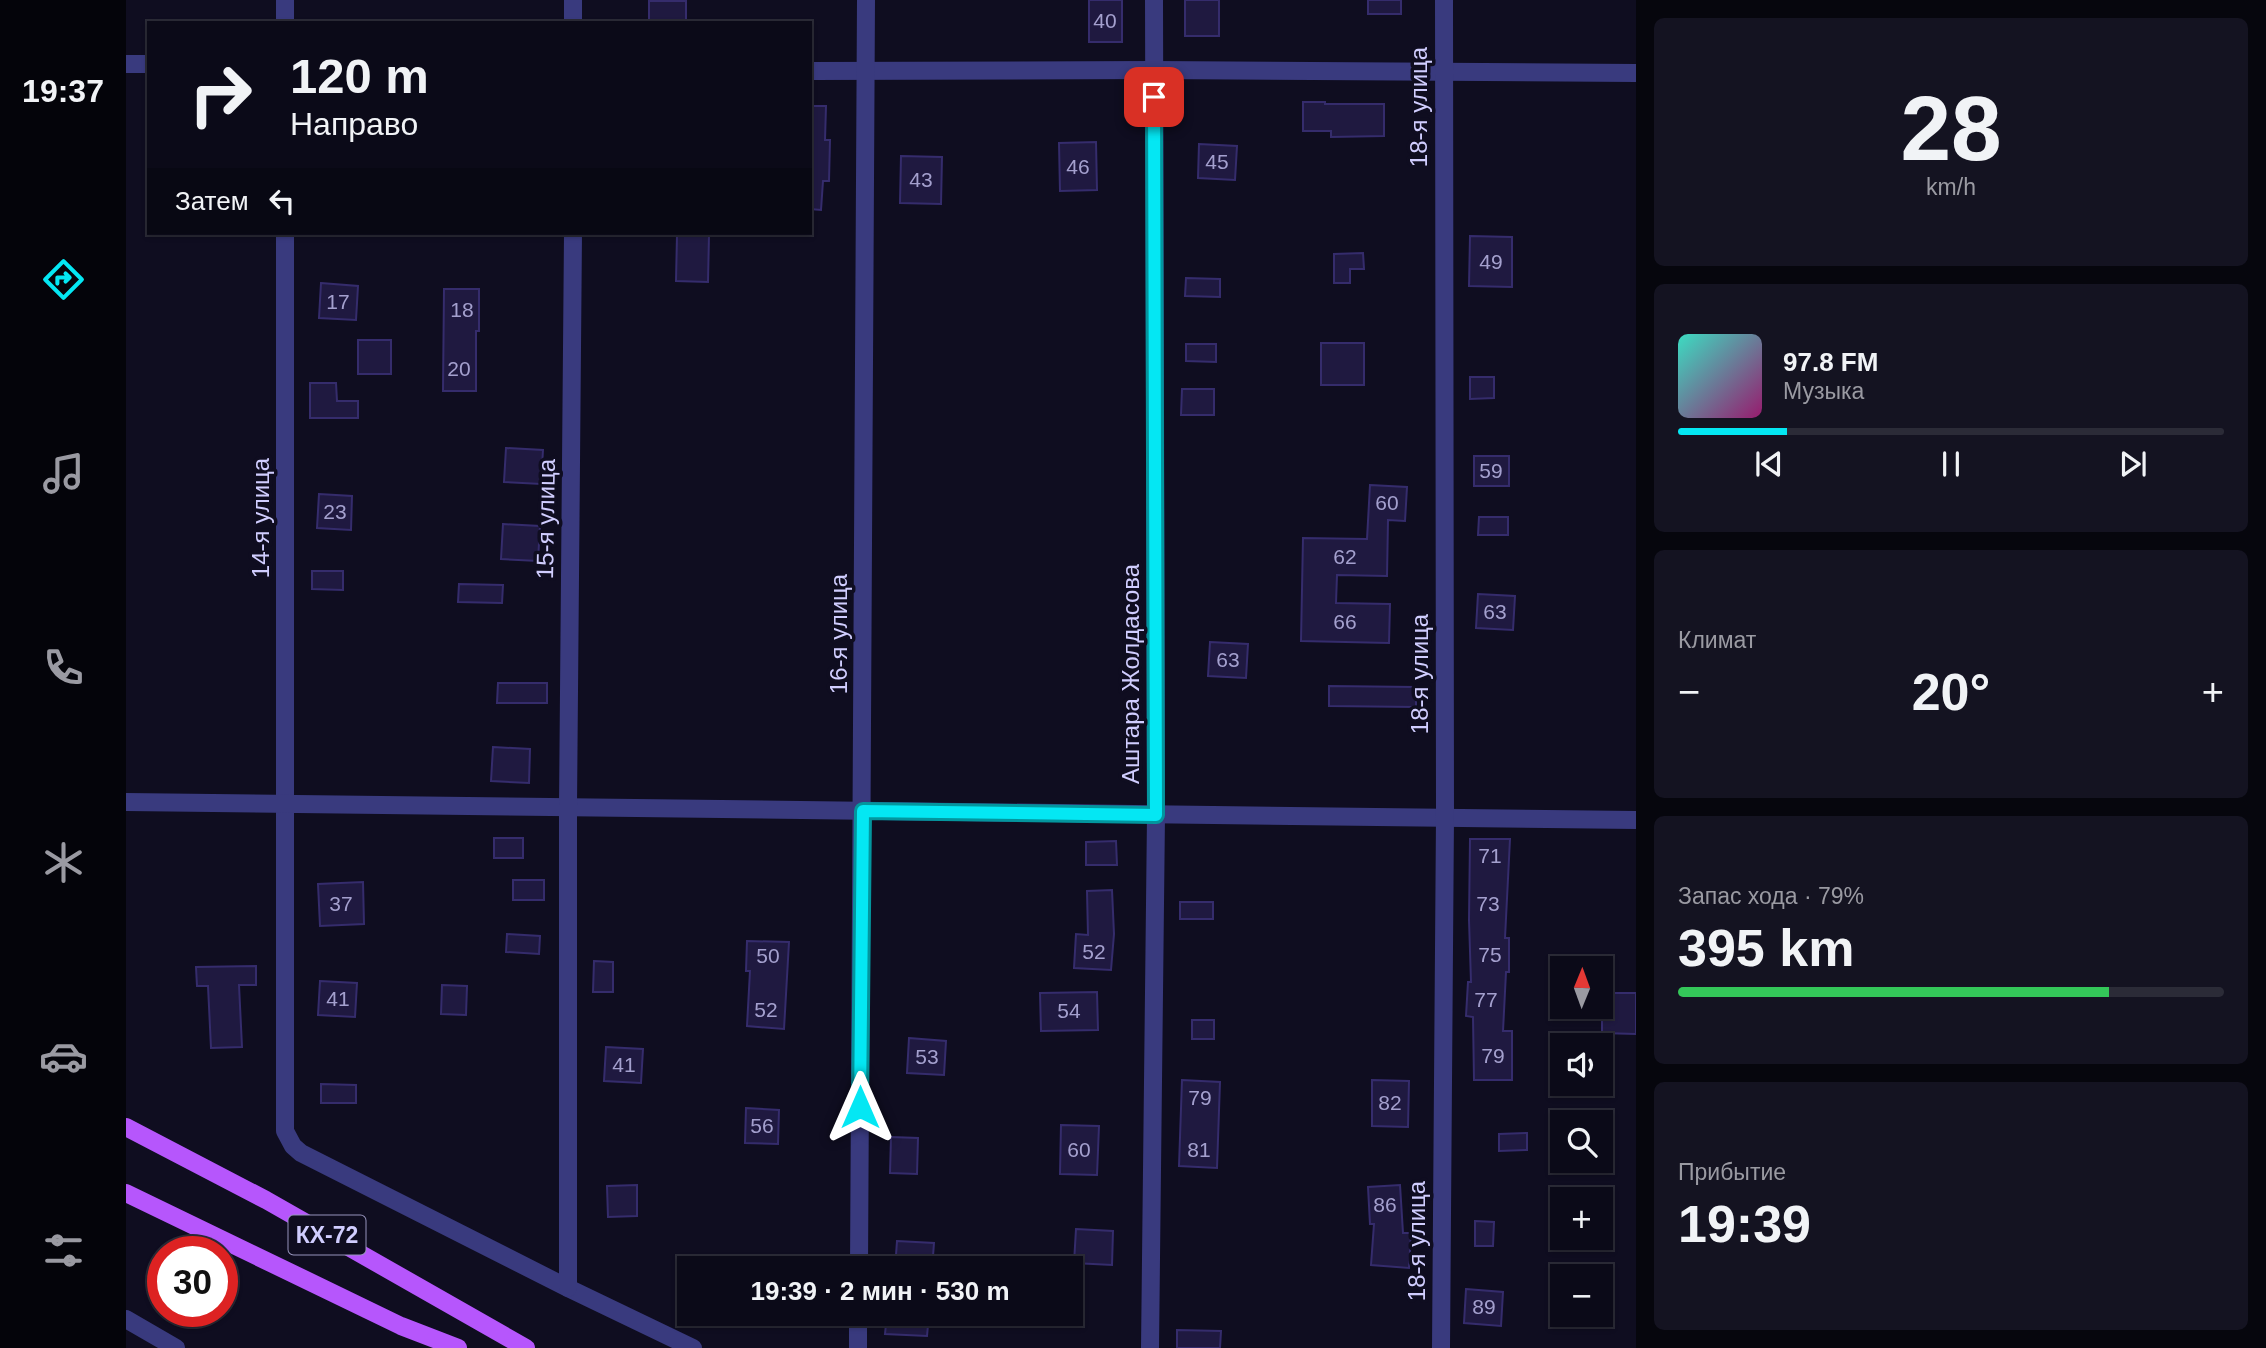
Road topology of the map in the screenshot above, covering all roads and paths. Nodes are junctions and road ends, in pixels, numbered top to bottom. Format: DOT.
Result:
graph roads {
  1 [pos="285,0"];
  2 [pos="573,0"];
  3 [pos="866,0"];
  4 [pos="1154,0"];
  5 [pos="1444,0"];
  6 [pos="285,21"];
  7 [pos="573,21"];
  8 [pos="126,64"];
  9 [pos="147,64"];
  10 [pos="1154,70"];
  11 [pos="812,71"];
  12 [pos="865,71"];
  13 [pos="1444,73"];
  14 [pos="1636,73"];
  15 [pos="285,235"];
  16 [pos="573,235"];
  17 [pos="126,802"];
  18 [pos="285,804"];
  19 [pos="568,806"];
  20 [pos="863,811"];
  21 [pos="1156,815"];
  22 [pos="1445,816"];
  23 [pos="1636,820"];
  24 [pos="126,1127"];
  25 [pos="126,1193"];
  26 [pos="859,1256"];
  27 [pos="568,1288"];
  28 [pos="126,1319"];
  29 [pos="858,1326"];
  30 [pos="175,1348"];
  31 [pos="458,1348"];
  32 [pos="526,1348"];
  33 [pos="693,1348"];
  34 [pos="858,1348"];
  35 [pos="1150,1348"];
  36 [pos="1441,1348"];
  1 -- 6 [label="street"];
  2 -- 7 [label="street"];
  3 -- 12 [label="street, 16-я улица"];
  4 -- 10 [label="street, Аштара Жолдасова"];
  5 -- 13 [label="street, 18-я улица"];
  8 -- 9 [label="street"];
  10 -- 12 [label="street"];
  10 -- 13 [label="street"];
  10 -- 21 [label="street, Аштара Жолдасова"];
  11 -- 12 [label="street"];
  12 -- 20 [label="street, 16-я улица"];
  13 -- 14 [label="street"];
  13 -- 22 [label="street, 18-я улица"];
  15 -- 18 [label="street, 14-я улица"];
  16 -- 19 [label="street, 15-я улица"];
  17 -- 18 [label="street"];
  18 -- 19 [label="street"];
  18 -- 27 [label="street, 14-я улица"];
  19 -- 20 [label="street"];
  19 -- 27 [label="street, 15-я улица"];
  20 -- 21 [label="street"];
  20 -- 26 [label="street, 16-я улица"];
  21 -- 22 [label="street"];
  21 -- 35 [label="street, Аштара Жолдасова"];
  22 -- 23 [label="street"];
  22 -- 36 [label="street, 18-я улица"];
  24 -- 32 [label="main road, КХ-72"];
  25 -- 31 [label="main road, КХ-72"];
  27 -- 33 [label="street, 14-я улица"];
  28 -- 30 [label="street"];
  29 -- 34 [label="street"];
}
